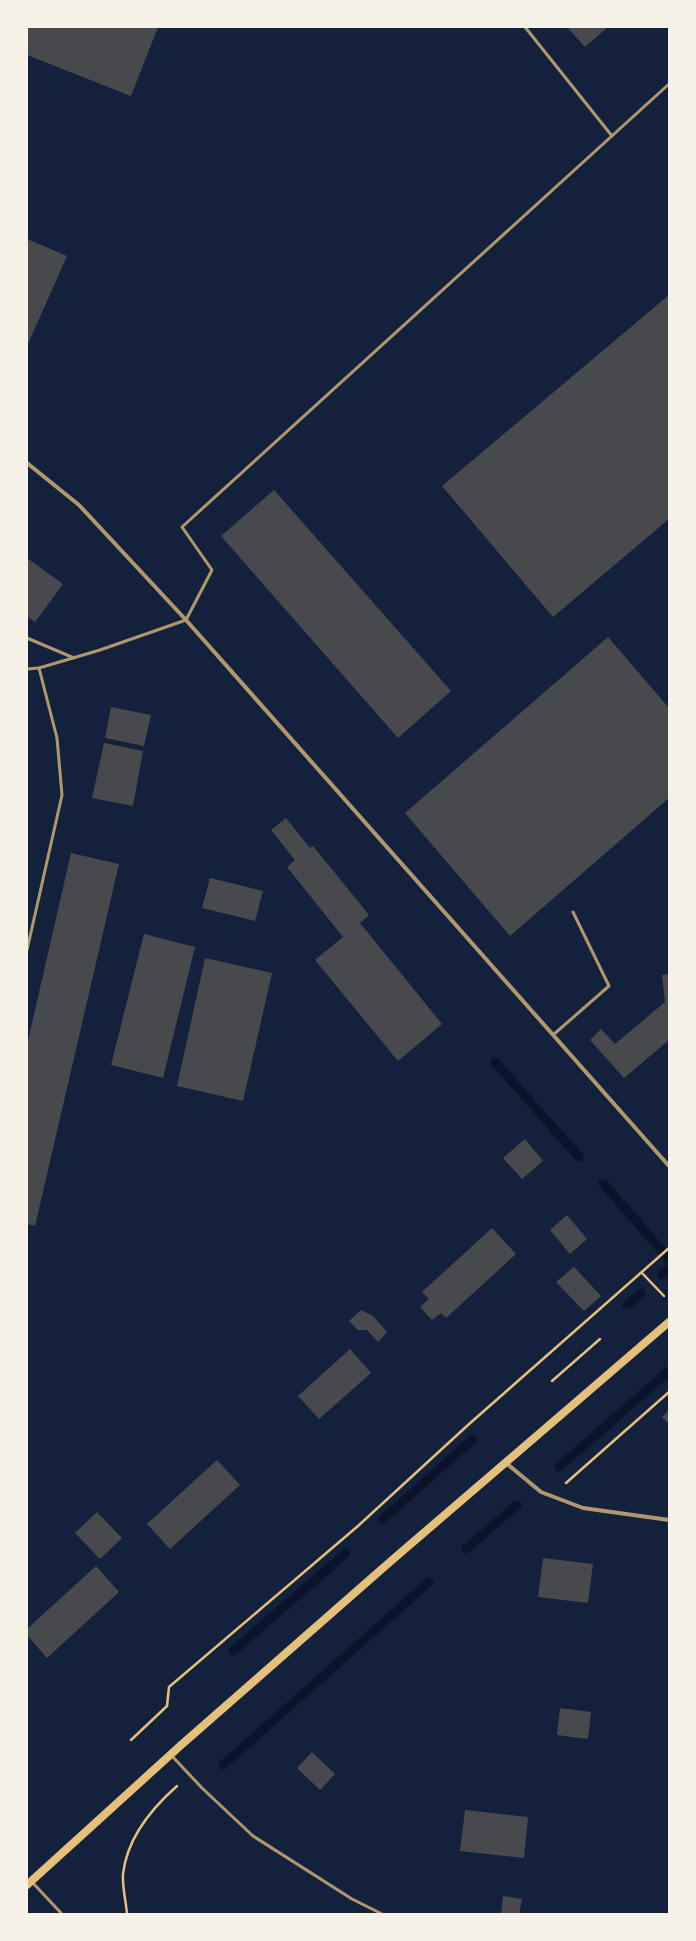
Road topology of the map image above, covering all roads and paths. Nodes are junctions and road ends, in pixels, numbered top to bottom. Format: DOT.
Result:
graph roads {
  1 [pos="525,27"];
  2 [pos="669,84"];
  3 [pos="612,136"];
  4 [pos="27,463"];
  5 [pos="186,620"];
  6 [pos="27,638"];
  7 [pos="74,658"];
  8 [pos="27,668"];
  9 [pos="39,668"];
  10 [pos="573,912"];
  11 [pos="27,950"];
  12 [pos="553,1035"];
  13 [pos="669,1166"];
  14 [pos="669,1248"];
  15 [pos="642,1273"];
  16 [pos="664,1296"];
  17 [pos="669,1322"];
  18 [pos="600,1339"];
  19 [pos="552,1382"];
  20 [pos="669,1392"];
  21 [pos="506,1463"];
  22 [pos="551,1497"];
  23 [pos="669,1520"];
  24 [pos="131,1740"];
  25 [pos="171,1754"];
  26 [pos="190,1775"];
  27 [pos="29,1883"];
  28 [pos="62,1914"];
  29 [pos="127,1914"];
  30 [pos="382,1914"];
  1 -- 3 [label="lane"];
  2 -- 3 [label="lane"];
  3 -- 5 [label="lane"];
  4 -- 5 [label="street"];
  5 -- 7 [label="lane"];
  5 -- 12 [label="street"];
  6 -- 7 [label="lane"];
  7 -- 9 [label="lane"];
  8 -- 9 [label="lane"];
  9 -- 11 [label="lane"];
  10 -- 12 [label="lane"];
  12 -- 13 [label="street"];
  14 -- 15 [label="path"];
  15 -- 16 [label="path"];
  15 -- 24 [label="path"];
  17 -- 21 [label="main road"];
  18 -- 19 [label="path"];
  20 -- 22 [label="path"];
  21 -- 22 [label="street"];
  21 -- 25 [label="main road"];
  22 -- 23 [label="street"];
  25 -- 26 [label="lane"];
  25 -- 27 [label="main road"];
  26 -- 29 [label="path"];
  26 -- 30 [label="lane"];
  27 -- 28 [label="lane"];
}
